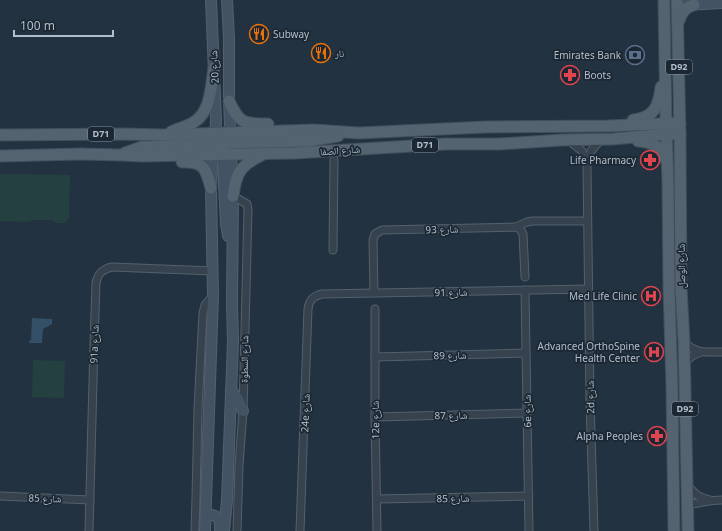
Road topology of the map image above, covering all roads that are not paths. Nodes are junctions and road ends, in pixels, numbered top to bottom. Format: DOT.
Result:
graph roads {
  1 [pos="211,0"];
  2 [pos="227,0"];
  3 [pos="664,0"];
  4 [pos="677,2"];
  5 [pos="694,2"];
  6 [pos="717,3"];
  7 [pos="678,24"];
  8 [pos="665,61"];
  9 [pos="214,68"];
  10 [pos="229,101"];
  11 [pos="608,126"];
  12 [pos="314,130"];
  13 [pos="673,130"];
  14 [pos="359,133"];
  15 [pos="0,135"];
  16 [pos="165,135"];
  17 [pos="234,139"];
  18 [pos="602,139"];
  19 [pos="614,139"];
  20 [pos="568,140"];
  21 [pos="217,148"];
  22 [pos="264,154"];
  23 [pos="121,155"];
  24 [pos="0,156"];
  25 [pos="334,160"];
  26 [pos="587,166"];
  27 [pos="668,168"];
  28 [pos="211,188"];
  29 [pos="233,196"];
  30 [pos="587,221"];
  31 [pos="516,226"];
  32 [pos="232,244"];
  33 [pos="333,250"];
  34 [pos="213,271"];
  35 [pos="525,277"];
  36 [pos="588,289"];
  37 [pos="525,290"];
  38 [pos="374,293"];
  39 [pos="213,295"];
  40 [pos="314,297"];
  41 [pos="375,309"];
  42 [pos="684,342"];
  43 [pos="701,352"];
  44 [pos="722,352"];
  45 [pos="526,354"];
  46 [pos="375,357"];
  47 [pos="684,363"];
  48 [pos="672,386"];
  49 [pos="231,390"];
  50 [pos="243,411"];
  51 [pos="528,413"];
  52 [pos="375,417"];
  53 [pos="687,484"];
  54 [pos="0,496"];
  55 [pos="529,496"];
  56 [pos="377,499"];
  57 [pos="90,500"];
  58 [pos="711,500"];
  59 [pos="722,500"];
  60 [pos="687,505"];
  61 [pos="206,515"];
  62 [pos="89,531"];
  63 [pos="195,531"];
  64 [pos="205,531"];
  65 [pos="220,531"];
  66 [pos="224,531"];
  67 [pos="237,531"];
  68 [pos="300,531"];
  69 [pos="377,531"];
  70 [pos="529,531"];
  71 [pos="594,531"];
  72 [pos="674,531"];
  73 [pos="688,531"];
  1 -- 9 [label="main road, شارع 20"];
  2 -- 10 [label="main road, شارع 20"];
  3 -- 8 [label="main road, شارع الوصل / D92"];
  4 -- 5 [label="main road"];
  4 -- 7 [label="main road, شارع الوصل / D92"];
  5 -- 6 [label="main road"];
  5 -- 7 [label="main road"];
  7 -- 13 [label="main road, شارع الوصل / D92"];
  8 -- 11 [label="main road"];
  8 -- 13 [label="main road, شارع الوصل / D92"];
  9 -- 16 [label="main road"];
  9 -- 21 [label="main road, شارع 20"];
  10 -- 12 [label="main road"];
  10 -- 17 [label="main road, شارع 20"];
  11 -- 13 [label="main road, شارع الصفا / D71"];
  11 -- 14 [label="main road, شارع الصفا / D71"];
  12 -- 14 [label="main road, شارع الصفا / D71"];
  12 -- 17 [label="main road, شارع الصفا / D71"];
  13 -- 19 [label="main road, شارع الصفا / D71"];
  13 -- 27 [label="main road, شارع الوصل / D92"];
  13 -- 42 [label="main road, شارع الوصل / D92"];
  14 -- 17 [label="main road"];
  15 -- 16 [label="main road, شارع الصفا / D71"];
  16 -- 21 [label="main road, شارع الصفا / D71"];
  17 -- 21 [label="main road, شارع الصفا / D71"];
  17 -- 21 [label="main road"];
  18 -- 19 [label="main road, شارع الصفا / D71"];
  18 -- 20 [label="main road, شارع الصفا / D71"];
  18 -- 26 [label="street, 2d شارع"];
  19 -- 27 [label="main road"];
  20 -- 22 [label="main road, شارع الصفا / D71"];
  20 -- 26 [label="street, 2d شارع"];
  21 -- 22 [label="main road, شارع الصفا / D71"];
  21 -- 23 [label="main road, شارع الصفا / D71"];
  21 -- 28 [label="main road"];
  21 -- 29 [label="main road, شارع السطوة"];
  21 -- 32 [label="main road"];
  22 -- 29 [label="main road"];
  23 -- 24 [label="main road, شارع الصفا / D71"];
  23 -- 28 [label="main road"];
  25 -- 33 [label="street"];
  26 -- 30 [label="street, 2d شارع"];
  27 -- 48 [label="main road, شارع الوصل / D92"];
  28 -- 34 [label="main road"];
  29 -- 32 [label="main road, شارع السطوة"];
  29 -- 50 [label="street, شارع السطوة"];
  30 -- 31 [label="street"];
  30 -- 36 [label="street, 2d شارع"];
  31 -- 35 [label="street"];
  31 -- 38 [label="street, شارع 93"];
  32 -- 49 [label="main road, شارع السطوة"];
  34 -- 39 [label="main road"];
  34 -- 57 [label="street, 91a شارع"];
  36 -- 37 [label="street, شارع 91"];
  36 -- 71 [label="street, 2d شارع"];
  37 -- 38 [label="street, شارع 91"];
  37 -- 45 [label="street, 6e شارع"];
  38 -- 40 [label="street, شارع 91"];
  39 -- 61 [label="main road"];
  39 -- 63 [label="street"];
  40 -- 68 [label="street, 24e شارع"];
  41 -- 46 [label="street, 12e شارع"];
  42 -- 43 [label="street"];
  42 -- 47 [label="main road, شارع الوصل / D92"];
  43 -- 44 [label="street"];
  43 -- 47 [label="street"];
  45 -- 46 [label="street, شارع 89"];
  45 -- 51 [label="street, 6e شارع"];
  46 -- 52 [label="street, 12e شارع"];
  47 -- 53 [label="main road, شارع الوصل / D92"];
  48 -- 60 [label="main road"];
  48 -- 72 [label="main road, شارع الوصل / D92"];
  49 -- 50 [label="main road"];
  49 -- 66 [label="main road, شارع السطوة"];
  50 -- 67 [label="street, شارع السطوة"];
  51 -- 52 [label="street, شارع 87"];
  51 -- 55 [label="street, 6e شارع"];
  52 -- 56 [label="street, 12e شارع"];
  53 -- 58 [label="street"];
  53 -- 60 [label="main road, شارع الوصل / D92"];
  54 -- 57 [label="street, شارع 85"];
  55 -- 56 [label="street, شارع 85"];
  55 -- 70 [label="street, 6e شارع"];
  56 -- 69 [label="street, 12e شارع"];
  57 -- 62 [label="street, 91a شارع"];
  58 -- 59 [label="street"];
  58 -- 60 [label="street"];
  60 -- 73 [label="main road, شارع الوصل / D92"];
  61 -- 64 [label="main road"];
  61 -- 65 [label="main road"];
}
